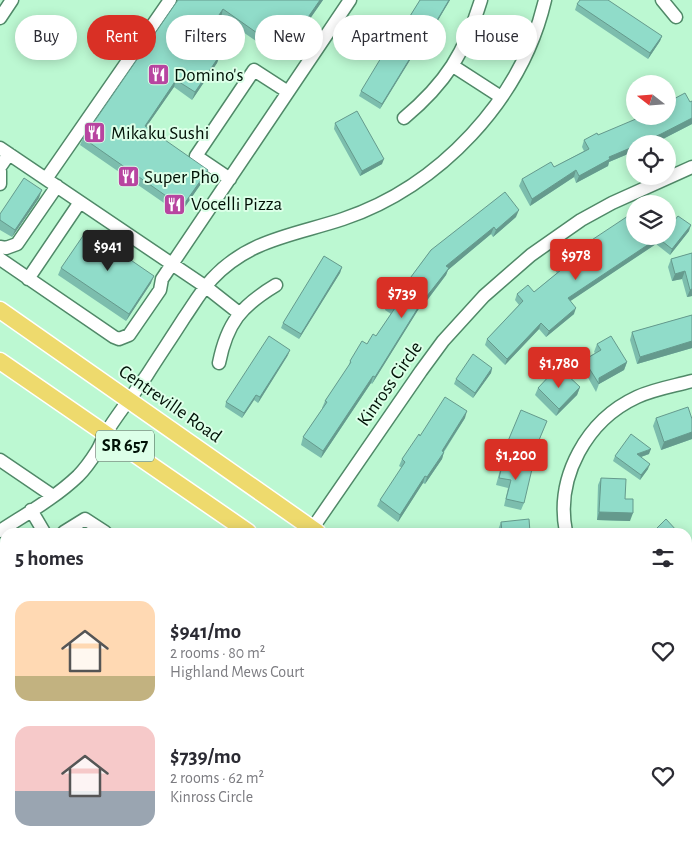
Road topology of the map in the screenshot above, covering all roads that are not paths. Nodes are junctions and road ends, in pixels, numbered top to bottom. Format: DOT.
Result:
graph roads {
  1 [pos="170,0"];
  2 [pos="350,0"];
  3 [pos="482,0"];
  4 [pos="545,0"];
  5 [pos="662,0"];
  6 [pos="8,1"];
  7 [pos="676,17"];
  8 [pos="0,18"];
  9 [pos="453,66"];
  10 [pos="288,92"];
  11 [pos="501,97"];
  12 [pos="404,118"];
  13 [pos="4,151"];
  14 [pos="0,166"];
  15 [pos="692,167"];
  16 [pos="0,171"];
  17 [pos="230,178"];
  18 [pos="51,182"];
  19 [pos="0,184"];
  20 [pos="80,202"];
  21 [pos="0,247"];
  22 [pos="0,259"];
  23 [pos="172,264"];
  24 [pos="28,279"];
  25 [pos="276,285"];
  26 [pos="206,287"];
  27 [pos="0,310"];
  28 [pos="239,313"];
  29 [pos="0,361"];
  30 [pos="219,364"];
  31 [pos="692,381"];
  32 [pos="130,400"];
  33 [pos="106,433"];
  34 [pos="0,460"];
  35 [pos="53,496"];
  36 [pos="31,510"];
  37 [pos="4,528"];
  38 [pos="42,528"];
  39 [pos="71,528"];
  40 [pos="99,528"];
  41 [pos="242,528"];
  42 [pos="310,528"];
  43 [pos="316,528"];
  44 [pos="566,528"];
  1 -- 18 [label="street"];
  2 -- 10 [label="street"];
  3 -- 9 [label="street"];
  4 -- 11 [label="street"];
  5 -- 7 [label="street"];
  6 -- 8 [label="street"];
  9 -- 11 [label="street"];
  9 -- 12 [label="street"];
  10 -- 17 [label="street"];
  10 -- 17 [label="street"];
  11 -- 26 [label="street"];
  13 -- 14 [label="street"];
  13 -- 18 [label="street"];
  15 -- 43 [label="street, Kinross Circle"];
  16 -- 19 [label="street"];
  17 -- 23 [label="street"];
  18 -- 20 [label="street"];
  18 -- 21 [label="street"];
  20 -- 23 [label="street"];
  20 -- 24 [label="street"];
  22 -- 24 [label="street"];
  23 -- 24 [label="street"];
  23 -- 26 [label="street"];
  25 -- 28 [label="street"];
  26 -- 28 [label="street"];
  26 -- 32 [label="street"];
  27 -- 32 [label="main road, Centreville Road / SR 657"];
  28 -- 30 [label="street"];
  29 -- 33 [label="main road, SR 657"];
  31 -- 44 [label="street"];
  32 -- 33 [label="street"];
  32 -- 42 [label="main road, Centreville Road / SR 657"];
  33 -- 35 [label="street"];
  33 -- 41 [label="main road, SR 657"];
  34 -- 35 [label="street"];
  35 -- 36 [label="street"];
  36 -- 37 [label="street"];
  36 -- 38 [label="street"];
  39 -- 40 [label="street"];
}
